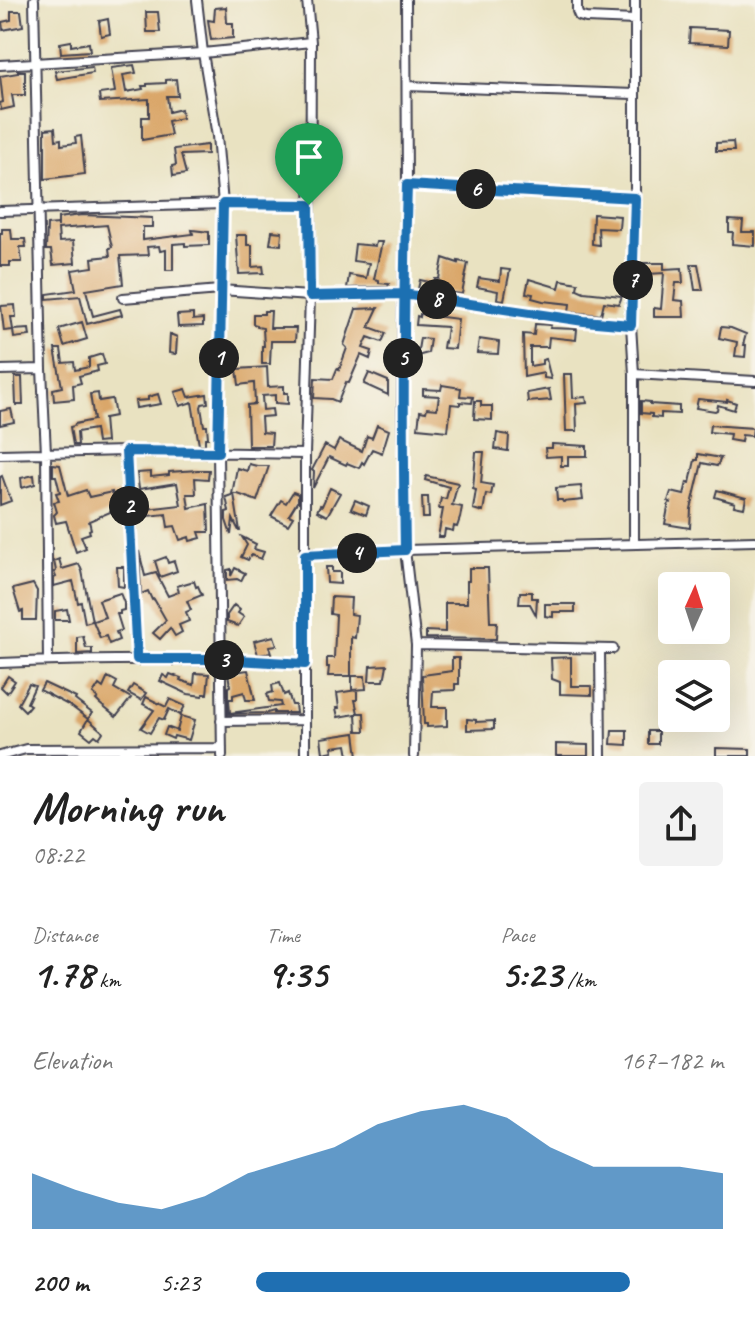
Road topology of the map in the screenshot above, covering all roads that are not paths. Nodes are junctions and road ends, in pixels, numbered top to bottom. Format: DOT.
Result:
graph roads {
  1 [pos="34,0"];
  2 [pos="197,0"];
  3 [pos="307,0"];
  4 [pos="406,0"];
  5 [pos="577,0"];
  6 [pos="635,0"];
  7 [pos="635,20"];
  8 [pos="311,42"];
  9 [pos="203,53"];
  10 [pos="35,64"];
  11 [pos="0,65"];
  12 [pos="407,86"];
  13 [pos="634,94"];
  14 [pos="407,185"];
  15 [pos="635,198"];
  16 [pos="223,204"];
  17 [pos="309,205"];
  18 [pos="37,210"];
  19 [pos="0,211"];
  20 [pos="220,290"];
  21 [pos="403,294"];
  22 [pos="310,296"];
  23 [pos="123,298"];
  24 [pos="631,325"];
  25 [pos="42,369"];
  26 [pos="0,370"];
  27 [pos="634,374"];
  28 [pos="755,381"];
  29 [pos="126,451"];
  30 [pos="218,452"];
  31 [pos="46,453"];
  32 [pos="0,454"];
  33 [pos="305,454"];
  34 [pos="755,541"];
  35 [pos="634,544"];
  36 [pos="405,550"];
  37 [pos="305,555"];
  38 [pos="416,645"];
  39 [pos="600,649"];
  40 [pos="613,649"];
  41 [pos="137,659"];
  42 [pos="221,659"];
  43 [pos="48,661"];
  44 [pos="0,663"];
  45 [pos="305,664"];
  46 [pos="304,720"];
  47 [pos="221,721"];
  48 [pos="222,752"];
  49 [pos="0,756"];
  50 [pos="305,756"];
  51 [pos="414,756"];
  52 [pos="601,756"];
  1 -- 10 [label="street"];
  2 -- 9 [label="street"];
  3 -- 8 [label="street"];
  4 -- 12 [label="street"];
  5 -- 7 [label="street"];
  6 -- 7 [label="street"];
  7 -- 13 [label="street"];
  8 -- 9 [label="street"];
  8 -- 17 [label="street"];
  9 -- 10 [label="street"];
  9 -- 16 [label="street"];
  10 -- 11 [label="street"];
  10 -- 18 [label="street"];
  12 -- 13 [label="street"];
  12 -- 14 [label="street"];
  13 -- 15 [label="street"];
  14 -- 15 [label="street"];
  14 -- 21 [label="street"];
  15 -- 24 [label="street"];
  16 -- 17 [label="street"];
  16 -- 18 [label="street"];
  16 -- 20 [label="street"];
  17 -- 22 [label="street"];
  18 -- 19 [label="street"];
  18 -- 25 [label="street"];
  20 -- 22 [label="street"];
  20 -- 23 [label="street"];
  20 -- 30 [label="street"];
  21 -- 22 [label="street"];
  21 -- 24 [label="street"];
  21 -- 36 [label="street"];
  22 -- 33 [label="street"];
  24 -- 27 [label="street"];
  25 -- 26 [label="street"];
  25 -- 31 [label="street"];
  27 -- 28 [label="street"];
  27 -- 35 [label="street"];
  29 -- 30 [label="street"];
  29 -- 31 [label="street"];
  29 -- 41 [label="street"];
  30 -- 33 [label="street"];
  30 -- 42 [label="street"];
  31 -- 32 [label="street"];
  31 -- 43 [label="street"];
  33 -- 37 [label="street"];
  34 -- 35 [label="street"];
  35 -- 36 [label="street"];
  36 -- 37 [label="street"];
  36 -- 38 [label="street"];
  37 -- 45 [label="street"];
  38 -- 39 [label="street"];
  38 -- 51 [label="street"];
  39 -- 40 [label="street"];
  39 -- 52 [label="street"];
  41 -- 42 [label="street"];
  41 -- 43 [label="street"];
  42 -- 45 [label="street"];
  42 -- 47 [label="street"];
  43 -- 44 [label="street"];
  45 -- 46 [label="street"];
  46 -- 47 [label="street"];
  46 -- 50 [label="street"];
  47 -- 48 [label="street"];
  48 -- 49 [label="street"];
}
